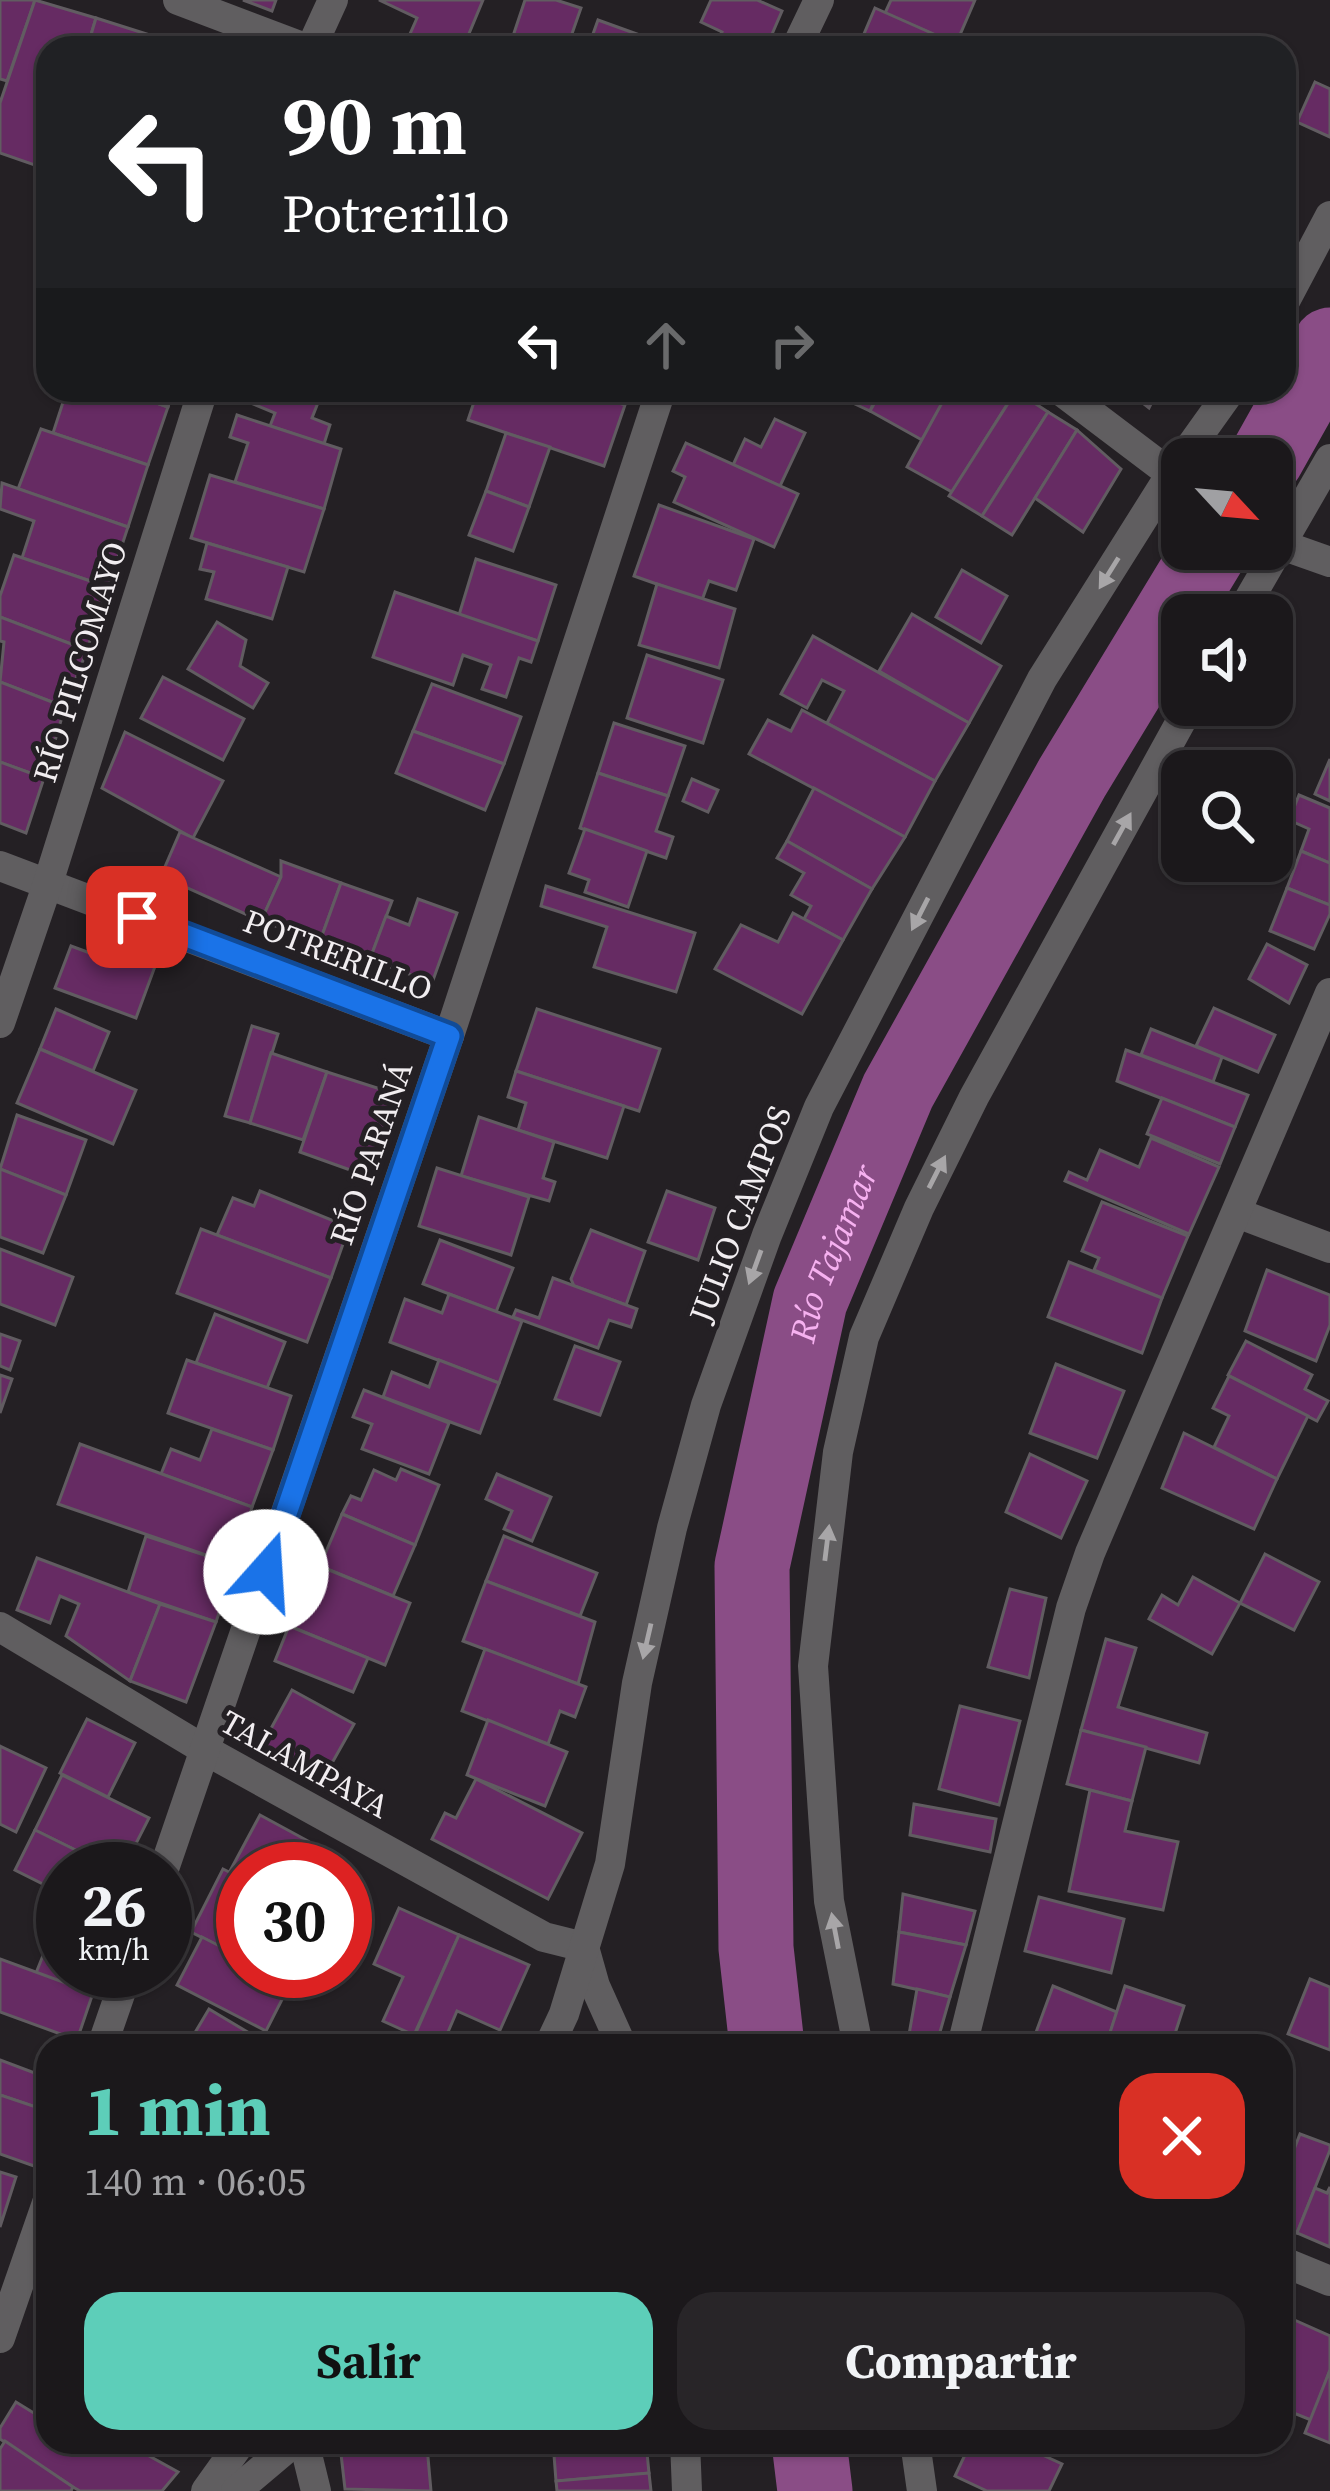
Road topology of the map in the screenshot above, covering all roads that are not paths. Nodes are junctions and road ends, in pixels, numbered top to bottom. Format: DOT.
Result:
graph roads {
  1 [pos="178,0"];
  2 [pos="333,0"];
  3 [pos="819,0"];
  4 [pos="276,36"];
  5 [pos="314,36"];
  6 [pos="802,36"];
  7 [pos="1330,216"];
  8 [pos="1296,280"];
  9 [pos="199,402"];
  10 [pos="658,402"];
  11 [pos="1076,402"];
  12 [pos="1223,402"];
  13 [pos="1197,438"];
  14 [pos="1330,459"];
  15 [pos="1161,466"];
  16 [pos="1161,490"];
  17 [pos="1293,521"];
  18 [pos="1293,549"];
  19 [pos="1330,562"];
  20 [pos="1178,726"];
  21 [pos="0,866"];
  22 [pos="48,884"];
  23 [pos="1330,993"];
  24 [pos="0,1023"];
  25 [pos="449,1036"];
  26 [pos="1237,1213"];
  27 [pos="1330,1248"];
  28 [pos="0,1627"];
  29 [pos="205,1750"];
  30 [pos="173,1842"];
  31 [pos="584,1947"];
  32 [pos="119,1998"];
  33 [pos="106,2034"];
  34 [pos="555,2034"];
  35 [pos="617,2034"];
  36 [pos="856,2034"];
  37 [pos="965,2034"];
  38 [pos="36,2234"];
  39 [pos="1293,2265"];
  40 [pos="1330,2281"];
  41 [pos="0,2338"];
  42 [pos="233,2454"];
  43 [pos="280,2454"];
  44 [pos="307,2454"];
  45 [pos="686,2454"];
  46 [pos="917,2454"];
  47 [pos="206,2491"];
  48 [pos="236,2491"];
  49 [pos="316,2491"];
  50 [pos="688,2491"];
  51 [pos="922,2491"];
  1 -- 4 [label="street"];
  2 -- 5 [label="street"];
  3 -- 6 [label="street"];
  7 -- 8 [label="street"];
  9 -- 22 [label="street, RÍO PILCOMAYO"];
  10 -- 25 [label="street, RÍO PARANÁ"];
  11 -- 15 [label="street"];
  12 -- 13 [label="street, JULIO CAMPOS"];
  14 -- 17 [label="street"];
  16 -- 31 [label="street, JULIO CAMPOS, one-way"];
  18 -- 19 [label="street"];
  36 -- 20 [label="street, one-way"];
  21 -- 22 [label="street, POTRERILLO"];
  22 -- 24 [label="street, RÍO PILCOMAYO"];
  22 -- 25 [label="street, POTRERILLO"];
  23 -- 26 [label="street"];
  25 -- 29 [label="street, RÍO PARANÁ"];
  26 -- 27 [label="street"];
  26 -- 37 [label="street"];
  28 -- 29 [label="street, TALAMPAYA"];
  29 -- 30 [label="street, RÍO PARANÁ"];
  29 -- 31 [label="street, TALAMPAYA"];
  31 -- 34 [label="street, JULIO CAMPOS"];
  31 -- 35 [label="street"];
  32 -- 33 [label="street"];
  38 -- 41 [label="street"];
  39 -- 40 [label="street"];
  42 -- 47 [label="street"];
  43 -- 48 [label="street"];
  44 -- 49 [label="street"];
  45 -- 50 [label="street"];
  46 -- 51 [label="street"];
}
